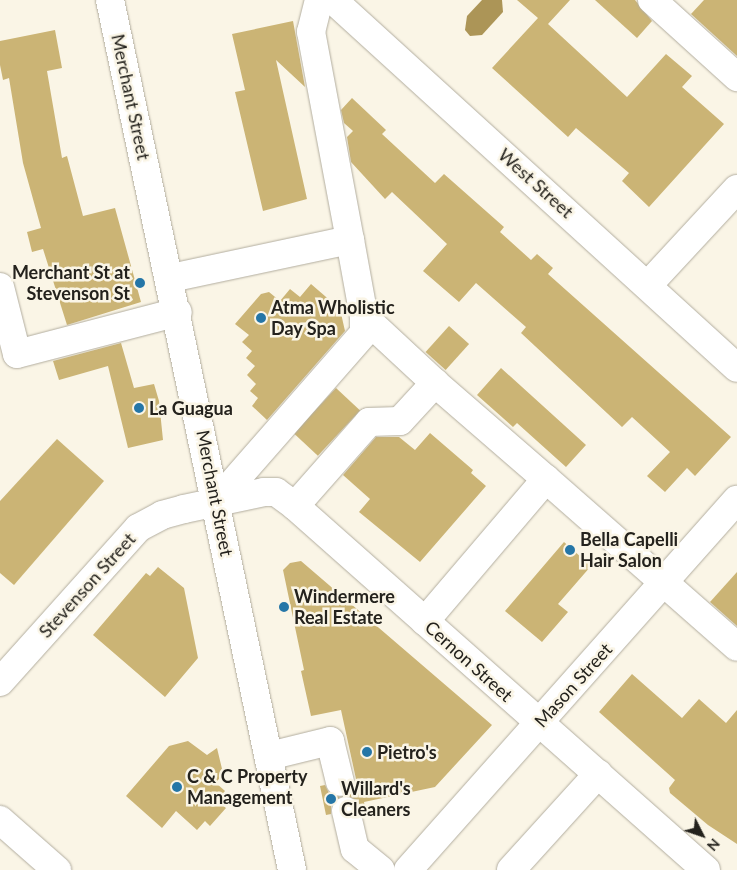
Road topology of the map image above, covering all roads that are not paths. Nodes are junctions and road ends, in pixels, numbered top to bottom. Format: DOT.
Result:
graph roads {
  1 [pos="110,0"];
  2 [pos="319,0"];
  3 [pos="333,0"];
  4 [pos="652,0"];
  5 [pos="737,77"];
  6 [pos="737,189"];
  7 [pos="350,240"];
  8 [pos="171,278"];
  9 [pos="648,285"];
  10 [pos="0,287"];
  11 [pos="178,312"];
  12 [pos="364,317"];
  13 [pos="737,368"];
  14 [pos="435,383"];
  15 [pos="546,479"];
  16 [pos="737,500"];
  17 [pos="216,502"];
  18 [pos="295,506"];
  19 [pos="663,582"];
  20 [pos="425,621"];
  21 [pos="737,647"];
  22 [pos="0,682"];
  23 [pos="539,724"];
  24 [pos="269,756"];
  25 [pos="598,774"];
  26 [pos="340,782"];
  27 [pos="346,810"];
  28 [pos="0,820"];
  29 [pos="417,867"];
  30 [pos="700,868"];
  31 [pos="57,870"];
  32 [pos="292,870"];
  33 [pos="381,870"];
  34 [pos="512,870"];
  1 -- 8 [label="street, Merchant Street"];
  2 -- 7 [label="street"];
  3 -- 9 [label="street, West Street"];
  4 -- 5 [label="street"];
  6 -- 9 [label="street"];
  7 -- 8 [label="street"];
  7 -- 12 [label="street"];
  8 -- 11 [label="street, Merchant Street"];
  9 -- 13 [label="street, West Street"];
  10 -- 11 [label="street"];
  11 -- 17 [label="street, Merchant Street"];
  12 -- 14 [label="street"];
  12 -- 17 [label="street"];
  14 -- 15 [label="street"];
  14 -- 18 [label="street"];
  15 -- 19 [label="street"];
  15 -- 20 [label="street"];
  16 -- 19 [label="street, Mason Street"];
  17 -- 18 [label="street, Cernon Street"];
  17 -- 22 [label="street, Stevenson Street"];
  17 -- 24 [label="street, Merchant Street"];
  18 -- 20 [label="street, Cernon Street"];
  19 -- 21 [label="street"];
  19 -- 23 [label="street, Mason Street"];
  20 -- 23 [label="street, Cernon Street"];
  23 -- 25 [label="street, Cernon Street"];
  23 -- 29 [label="street, Mason Street"];
  24 -- 26 [label="street"];
  24 -- 32 [label="street, Merchant Street"];
  25 -- 30 [label="street, Cernon Street"];
  25 -- 34 [label="street"];
  27 -- 33 [label="street"];
  28 -- 31 [label="street"];
}
